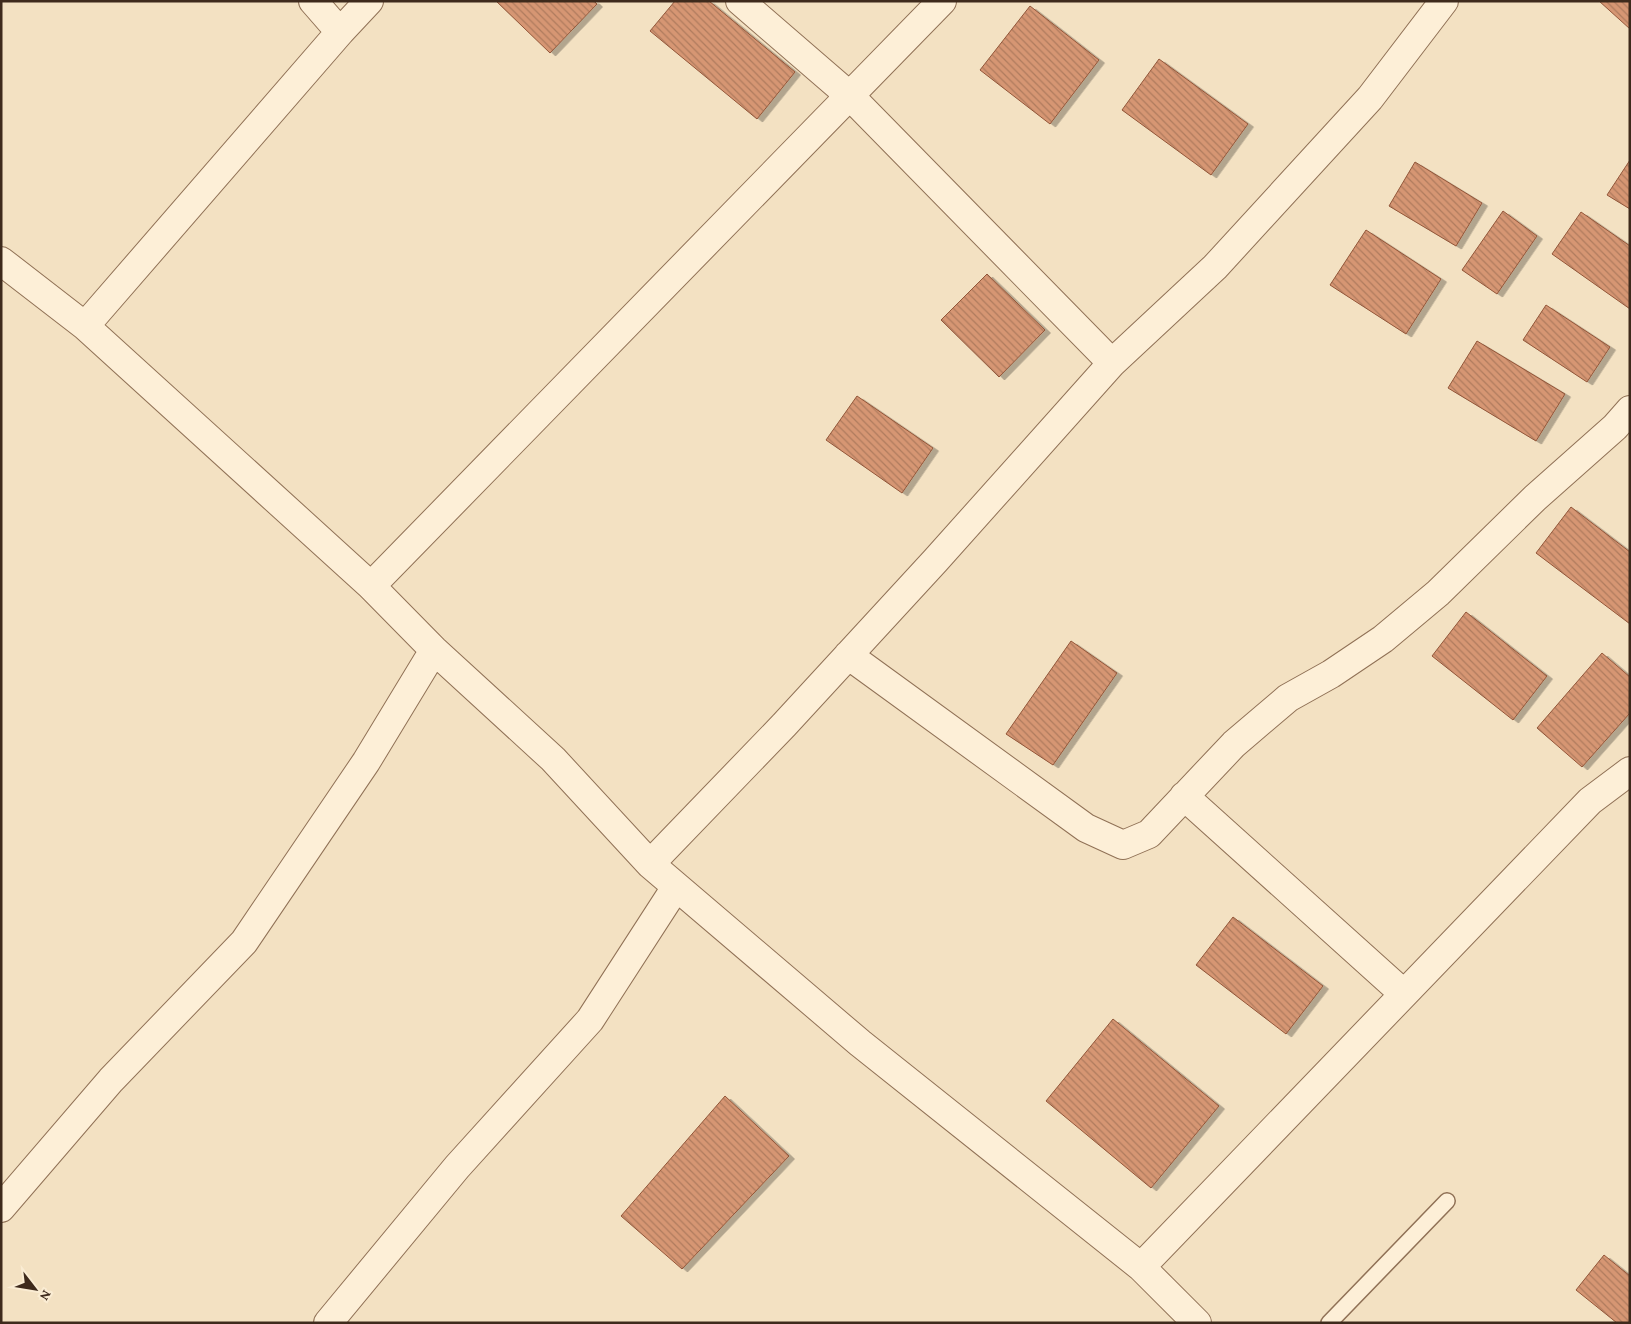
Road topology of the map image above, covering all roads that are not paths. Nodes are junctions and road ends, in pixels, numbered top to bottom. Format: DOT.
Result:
graph roads {
  1 [pos="312,1"];
  2 [pos="369,1"];
  3 [pos="740,1"];
  4 [pos="942,1"];
  5 [pos="1444,1"];
  6 [pos="340,32"];
  7 [pos="850,96"];
  8 [pos="1,261"];
  9 [pos="85,326"];
  10 [pos="1112,363"];
  11 [pos="1625,426"];
  12 [pos="371,586"];
  13 [pos="434,650"];
  14 [pos="848,655"];
  15 [pos="1630,771"];
  16 [pos="1184,796"];
  17 [pos="650,864"];
  18 [pos="676,887"];
  19 [pos="1404,994"];
  20 [pos="1447,1201"];
  21 [pos="1,1208"];
  22 [pos="1141,1267"];
  23 [pos="328,1323"];
  24 [pos="1197,1323"];
  25 [pos="1330,1323"];
  1 -- 6 [label="street"];
  2 -- 6 [label="street"];
  3 -- 7 [label="street"];
  4 -- 7 [label="street"];
  5 -- 10 [label="street"];
  6 -- 9 [label="street"];
  7 -- 10 [label="street"];
  7 -- 12 [label="street"];
  8 -- 9 [label="street"];
  9 -- 12 [label="street"];
  10 -- 14 [label="street"];
  11 -- 16 [label="street"];
  12 -- 13 [label="street"];
  13 -- 17 [label="street"];
  13 -- 21 [label="street"];
  14 -- 16 [label="street"];
  14 -- 17 [label="street"];
  15 -- 19 [label="street"];
  16 -- 19 [label="street"];
  17 -- 18 [label="street"];
  18 -- 22 [label="street"];
  18 -- 23 [label="street"];
  19 -- 22 [label="street"];
  20 -- 25 [label="lane"];
  22 -- 24 [label="street"];
}
